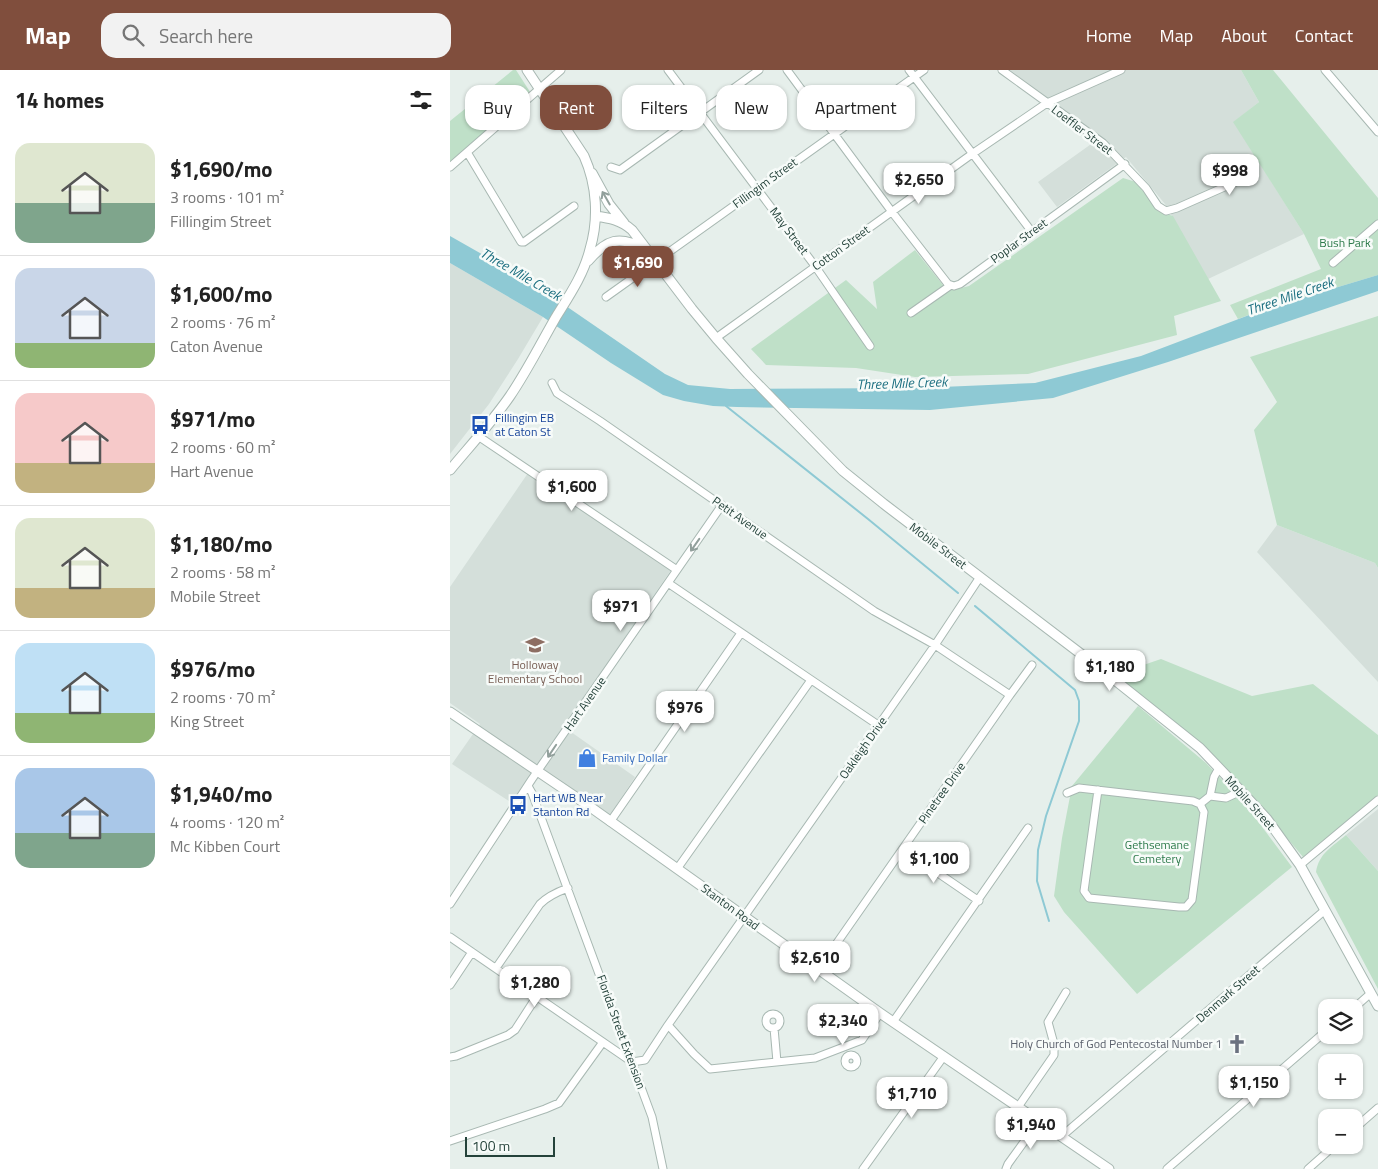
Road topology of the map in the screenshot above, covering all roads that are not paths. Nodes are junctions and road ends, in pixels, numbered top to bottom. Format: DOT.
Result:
graph roads {
  1 [pos="527,70"];
  2 [pos="561,70"];
  3 [pos="668,70"];
  4 [pos="759,70"];
  5 [pos="787,70"];
  6 [pos="924,70"];
  7 [pos="1002,70"];
  8 [pos="1121,70"];
  9 [pos="1325,70"];
  10 [pos="912,73"];
  11 [pos="679,85"];
  12 [pos="539,89"];
  13 [pos="1047,103"];
  14 [pos="706,108"];
  15 [pos="706,120"];
  16 [pos="675,130"];
  17 [pos="1378,132"];
  18 [pos="834,134"];
  19 [pos="467,152"];
  20 [pos="972,154"];
  21 [pos="1125,164"];
  22 [pos="450,167"];
  23 [pos="612,167"];
  24 [pos="589,169"];
  25 [pos="1247,177"];
  26 [pos="757,189"];
  27 [pos="574,206"];
  28 [pos="892,212"];
  29 [pos="596,216"];
  30 [pos="1378,224"];
  31 [pos="626,225"];
  32 [pos="1032,232"];
  33 [pos="648,250"];
  34 [pos="656,262"];
  35 [pos="586,263"];
  36 [pos="1333,263"];
  37 [pos="815,266"];
  38 [pos="951,285"];
  39 [pos="606,297"];
  40 [pos="912,313"];
  41 [pos="716,338"];
  42 [pos="870,346"];
  43 [pos="552,383"];
  44 [pos="478,436"];
  45 [pos="450,470"];
  46 [pos="722,505"];
  47 [pos="677,570"];
  48 [pos="980,577"];
  49 [pos="668,583"];
  50 [pos="742,633"];
  51 [pos="935,646"];
  52 [pos="1032,665"];
  53 [pos="811,680"];
  54 [pos="1010,694"];
  55 [pos="451,714"];
  56 [pos="878,725"];
  57 [pos="1219,768"];
  58 [pos="538,772"];
  59 [pos="528,786"];
  60 [pos="1098,790"];
  61 [pos="1241,791"];
  62 [pos="1068,793"];
  63 [pos="1210,796"];
  64 [pos="1378,801"];
  65 [pos="1200,804"];
  66 [pos="610,822"];
  67 [pos="1028,828"];
  68 [pos="903,849"];
  69 [pos="1300,864"];
  70 [pos="677,869"];
  71 [pos="568,888"];
  72 [pos="978,901"];
  73 [pos="450,904"];
  74 [pos="1325,910"];
  75 [pos="744,918"];
  76 [pos="450,937"];
  77 [pos="472,952"];
  78 [pos="496,968"];
  79 [pos="818,970"];
  80 [pos="450,985"];
  81 [pos="1066,992"];
  82 [pos="1370,993"];
  83 [pos="537,996"];
  84 [pos="1363,1000"];
  85 [pos="1378,1006"];
  86 [pos="880,1013"];
  87 [pos="894,1022"];
  88 [pos="668,1025"];
  89 [pos="774,1028"];
  90 [pos="1318,1038"];
  91 [pos="862,1040"];
  92 [pos="603,1042"];
  93 [pos="853,1055"];
  94 [pos="944,1056"];
  95 [pos="450,1057"];
  96 [pos="632,1062"];
  97 [pos="777,1062"];
  98 [pos="1018,1107"];
  99 [pos="1378,1108"];
  100 [pos="1039,1121"];
  101 [pos="1363,1121"];
  102 [pos="1062,1136"];
  103 [pos="450,1140"];
  104 [pos="1325,1154"];
  105 [pos="663,1169"];
  106 [pos="863,1169"];
  107 [pos="1006,1169"];
  108 [pos="1110,1169"];
  109 [pos="1167,1169"];
  110 [pos="1308,1169"];
  1 -- 12 [label="street"];
  2 -- 12 [label="street"];
  3 -- 11 [label="street, May Street"];
  4 -- 14 [label="street"];
  5 -- 18 [label="street"];
  6 -- 10 [label="street, Fillingim Street"];
  7 -- 13 [label="street, Loeffler Street"];
  8 -- 13 [label="street, Cotton Street"];
  9 -- 17 [label="street"];
  10 -- 18 [label="street, Fillingim Street"];
  10 -- 20 [label="street"];
  12 -- 19 [label="street"];
  12 -- 24 [label="street"];
  13 -- 20 [label="street, Cotton Street"];
  13 -- 21 [label="street, Loeffler Street"];
  15 -- 26 [label="street, May Street"];
  16 -- 23 [label="street"];
  18 -- 26 [label="street, Fillingim Street"];
  18 -- 28 [label="street"];
  19 -- 22 [label="street"];
  19 -- 27 [label="street"];
  20 -- 28 [label="street, Cotton Street"];
  20 -- 32 [label="street"];
  21 -- 25 [label="street, Loeffler Street"];
  21 -- 32 [label="street, Poplar Street"];
  24 -- 29 [label="street"];
  31 -- 24 [label="street, one-way"];
  26 -- 34 [label="street, Fillingim Street"];
  26 -- 37 [label="street, May Street"];
  28 -- 37 [label="street, Cotton Street"];
  28 -- 38 [label="street"];
  29 -- 31 [label="street, Mobile Street"];
  29 -- 35 [label="street"];
  30 -- 36 [label="street"];
  31 -- 33 [label="street, Mobile Street"];
  32 -- 38 [label="street, Poplar Street"];
  33 -- 34 [label="street, Mobile Street"];
  33 -- 35 [label="street"];
  34 -- 39 [label="street, Fillingim Street"];
  34 -- 41 [label="street, Mobile Street"];
  35 -- 44 [label="street"];
  37 -- 41 [label="street, Cotton Street"];
  37 -- 42 [label="street, May Street"];
  38 -- 40 [label="street, Poplar Street"];
  41 -- 48 [label="street, Mobile Street"];
  43 -- 46 [label="street, Petit Avenue"];
  44 -- 45 [label="street"];
  44 -- 47 [label="street"];
  46 -- 47 [label="street, Hart Avenue, one-way"];
  46 -- 51 [label="street, Petit Avenue"];
  47 -- 49 [label="street, Hart Avenue"];
  48 -- 51 [label="street, Oakleigh Drive"];
  48 -- 57 [label="street, Mobile Street"];
  49 -- 50 [label="street"];
  49 -- 58 [label="street, Hart Avenue, one-way"];
  50 -- 53 [label="street"];
  50 -- 66 [label="street"];
  51 -- 54 [label="street, Petit Avenue"];
  51 -- 56 [label="street, Oakleigh Drive"];
  52 -- 54 [label="street, Pinetree Drive"];
  53 -- 56 [label="street"];
  53 -- 70 [label="street"];
  54 -- 68 [label="street, Pinetree Drive"];
  55 -- 58 [label="street, Stanton Road"];
  56 -- 75 [label="street, Oakleigh Drive"];
  57 -- 61 [label="street, Mobile Street"];
  57 -- 63 [label="street"];
  58 -- 59 [label="street, Hart Avenue"];
  58 -- 66 [label="street, Stanton Road"];
  59 -- 71 [label="street, Florida Street Extension"];
  59 -- 73 [label="street, Hart Avenue"];
  60 -- 62 [label="street"];
  60 -- 65 [label="street"];
  60 -- 65 [label="street"];
  61 -- 63 [label="street"];
  61 -- 69 [label="street, Mobile Street"];
  63 -- 65 [label="street"];
  64 -- 69 [label="street"];
  66 -- 70 [label="street, Stanton Road"];
  67 -- 72 [label="street"];
  68 -- 72 [label="street"];
  68 -- 79 [label="street, Pinetree Drive"];
  69 -- 74 [label="street, Mobile Street"];
  70 -- 75 [label="street, Stanton Road"];
  71 -- 78 [label="street"];
  71 -- 96 [label="street, Florida Street Extension"];
  72 -- 87 [label="street"];
  74 -- 82 [label="street, Mobile Street"];
  74 -- 102 [label="street, Denmark Street"];
  75 -- 79 [label="street, Stanton Road"];
  75 -- 88 [label="street, Oakleigh Drive"];
  76 -- 77 [label="street"];
  77 -- 78 [label="street"];
  77 -- 80 [label="street"];
  78 -- 83 [label="street"];
  79 -- 86 [label="street, Stanton Road"];
  81 -- 98 [label="street"];
  82 -- 84 [label="street"];
  82 -- 85 [label="street, Mobile Street"];
  83 -- 92 [label="street"];
  83 -- 95 [label="street"];
  86 -- 87 [label="street, Stanton Road"];
  86 -- 91 [label="street"];
  87 -- 94 [label="street, Stanton Road"];
  88 -- 96 [label="street, Oakleigh Drive"];
  88 -- 97 [label="street"];
  89 -- 97 [label="street"];
  90 -- 109 [label="street"];
  91 -- 93 [label="street"];
  91 -- 97 [label="street"];
  92 -- 96 [label="street"];
  92 -- 103 [label="street"];
  94 -- 98 [label="street, Stanton Road"];
  94 -- 106 [label="street"];
  96 -- 105 [label="street, Florida Street Extension"];
  98 -- 100 [label="street, Stanton Road"];
  99 -- 101 [label="street"];
  100 -- 102 [label="street, Stanton Road"];
  100 -- 107 [label="street"];
  102 -- 108 [label="street, Stanton Road"];
  104 -- 110 [label="street"];
}
